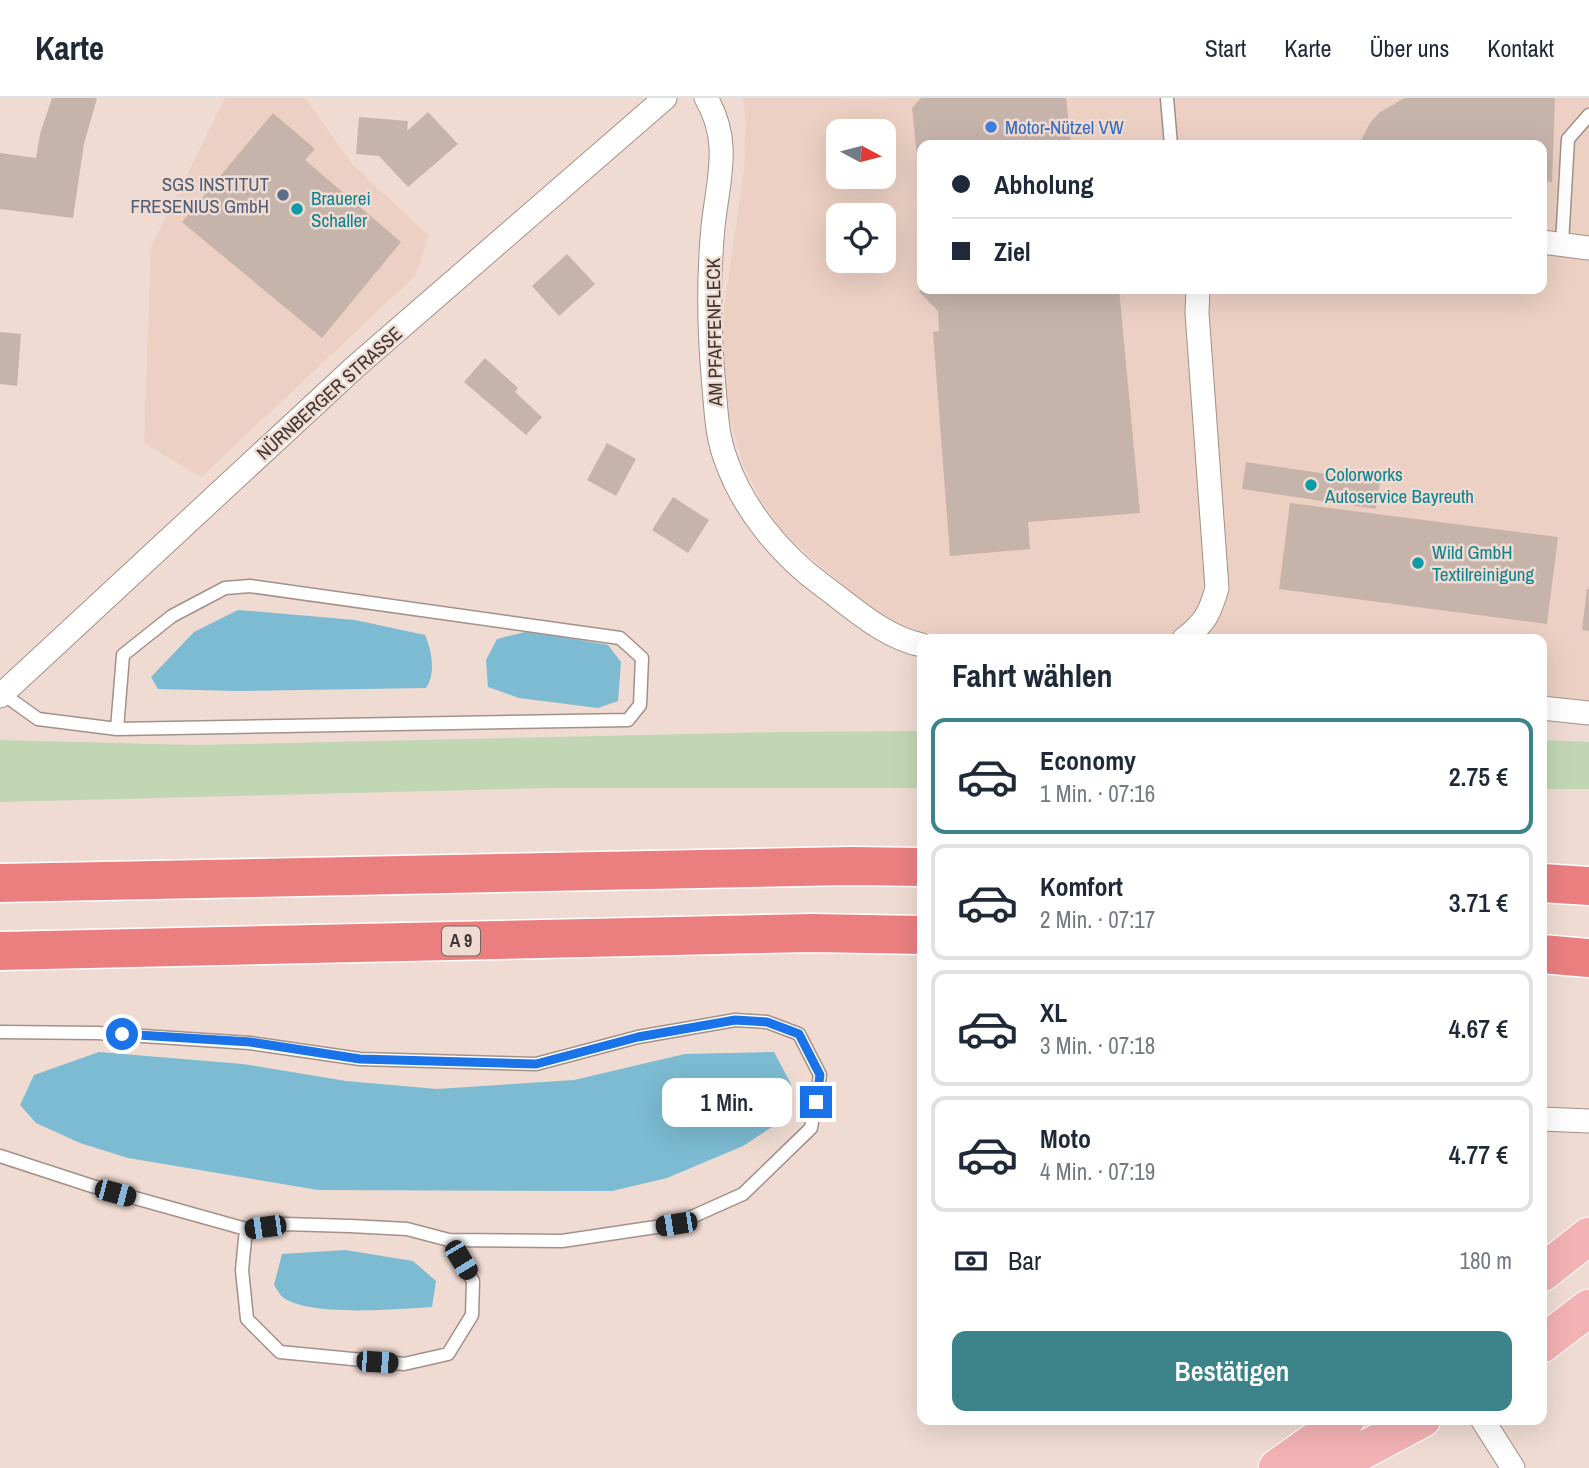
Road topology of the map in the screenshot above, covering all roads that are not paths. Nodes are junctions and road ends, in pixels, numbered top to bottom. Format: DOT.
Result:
graph roads {
  1 [pos="665,98"];
  2 [pos="706,98"];
  3 [pos="1167,98"];
  4 [pos="1589,115"];
  5 [pos="1171,140"];
  6 [pos="1552,243"];
  7 [pos="1589,248"];
  8 [pos="1198,294"];
  9 [pos="1191,634"];
  10 [pos="917,643"];
  11 [pos="1,695"];
  12 [pos="1547,709"];
  13 [pos="1589,713"];
  14 [pos="117,729"];
  15 [pos="917,867"];
  16 [pos="0,883"];
  17 [pos="1547,883"];
  18 [pos="1589,886"];
  19 [pos="917,935"];
  20 [pos="0,951"];
  21 [pos="1547,954"];
  22 [pos="1589,958"];
  23 [pos="0,1032"];
  24 [pos="1547,1119"];
  25 [pos="1589,1121"];
  26 [pos="0,1156"];
  27 [pos="246,1230"];
  28 [pos="1589,1236"];
  29 [pos="449,1240"];
  30 [pos="1547,1269"];
  31 [pos="1589,1308"];
  32 [pos="1547,1340"];
  33 [pos="1338,1425"];
  34 [pos="1411,1425"];
  35 [pos="1486,1425"];
  36 [pos="1277,1468"];
  37 [pos="1317,1468"];
  38 [pos="1513,1468"];
  1 -- 11 [label="street, NÜRNBERGER STRASSE"];
  2 -- 10 [label="street, AM PFAFFENFLECK"];
  3 -- 5 [label="lane"];
  4 -- 6 [label="lane"];
  6 -- 7 [label="street"];
  8 -- 9 [label="street"];
  11 -- 14 [label="lane"];
  12 -- 13 [label="street"];
  14 -- 14 [label="lane"];
  15 -- 16 [label="highway"];
  17 -- 18 [label="highway"];
  19 -- 20 [label="highway, A 9"];
  21 -- 22 [label="highway"];
  23 -- 29 [label="lane"];
  24 -- 25 [label="street"];
  26 -- 27 [label="lane"];
  27 -- 29 [label="lane"];
  27 -- 29 [label="lane"];
  28 -- 30 [label="main road"];
  31 -- 32 [label="main road"];
  33 -- 36 [label="main road"];
  34 -- 37 [label="main road"];
  35 -- 38 [label="street"];
}
